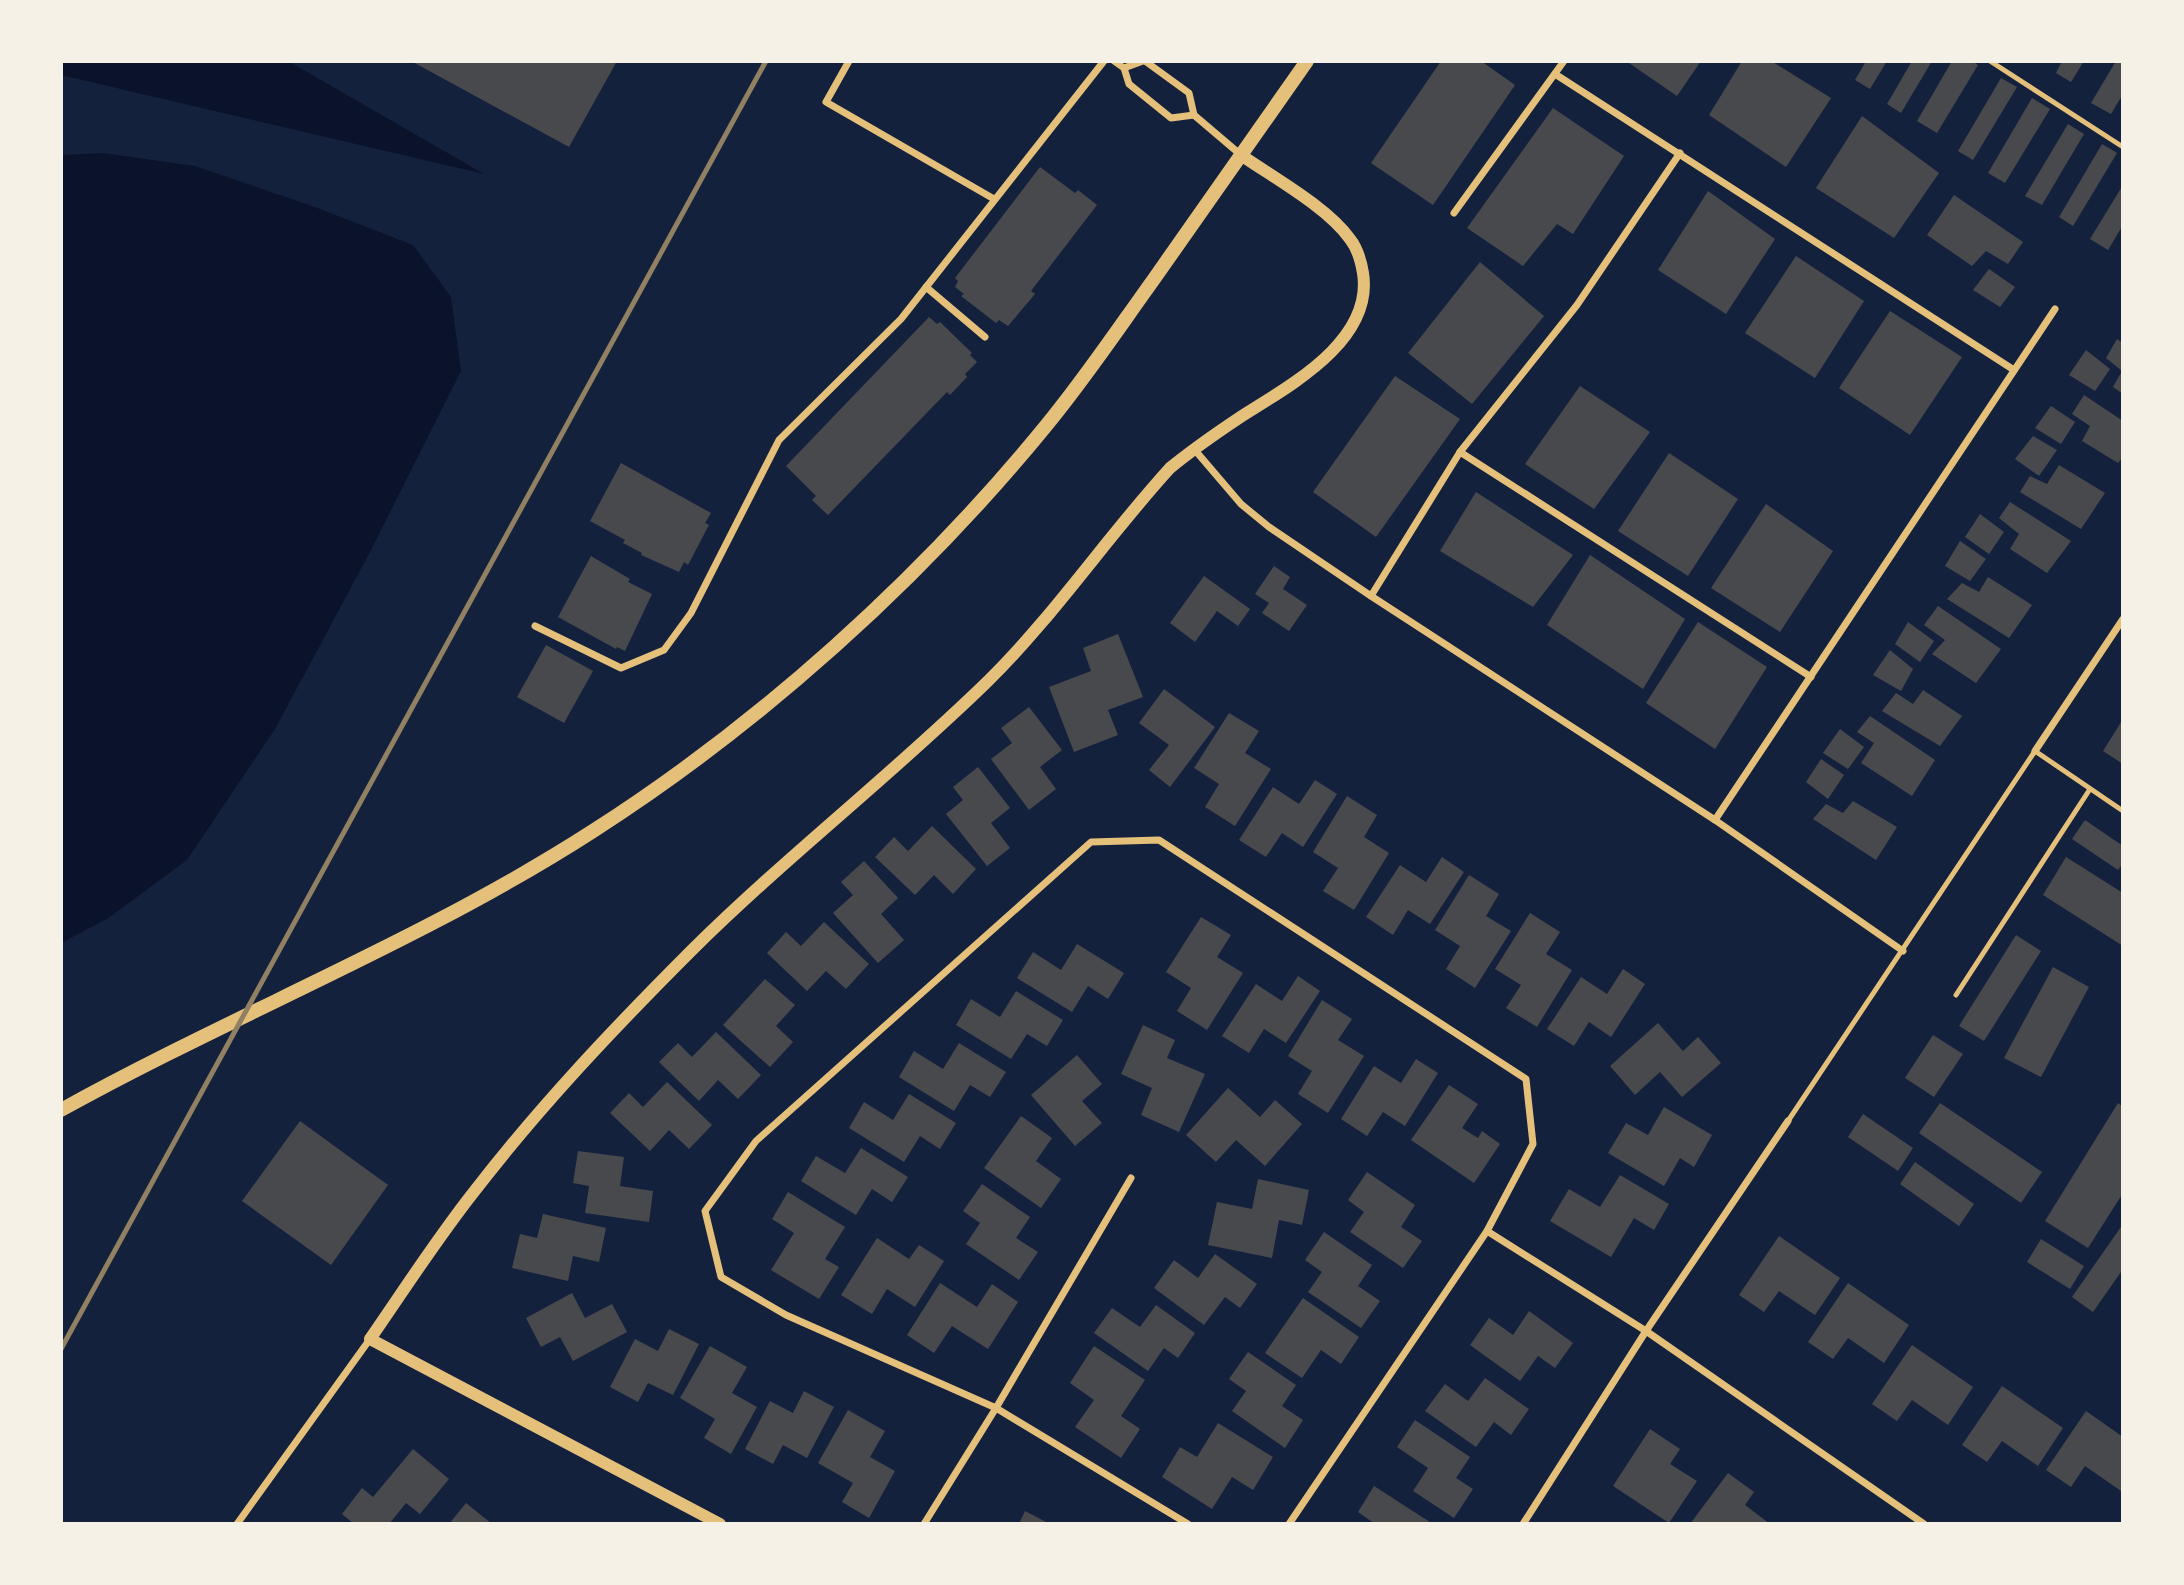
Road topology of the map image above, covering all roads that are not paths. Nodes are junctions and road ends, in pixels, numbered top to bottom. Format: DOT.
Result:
graph roads {
  1 [pos="849,61"];
  2 [pos="1104,61"];
  3 [pos="1114,61"];
  4 [pos="1144,61"];
  5 [pos="1307,61"];
  6 [pos="1564,61"];
  7 [pos="1990,61"];
  8 [pos="1124,68"];
  9 [pos="1555,74"];
  10 [pos="1194,115"];
  11 [pos="2123,147"];
  12 [pos="1679,153"];
  13 [pos="1241,155"];
  14 [pos="994,199"];
  15 [pos="1454,213"];
  16 [pos="926,287"];
  17 [pos="2055,309"];
  18 [pos="985,337"];
  19 [pos="2014,370"];
  20 [pos="1193,448"];
  21 [pos="1460,452"];
  22 [pos="1371,596"];
  23 [pos="2123,619"];
  24 [pos="535,626"];
  25 [pos="1811,677"];
  26 [pos="2035,751"];
  27 [pos="2090,789"];
  28 [pos="2123,811"];
  29 [pos="1715,820"];
  30 [pos="1903,951"];
  31 [pos="1955,995"];
  32 [pos="61,1110"];
  33 [pos="1788,1121"];
  34 [pos="1131,1178"];
  35 [pos="1488,1231"];
  36 [pos="1646,1332"];
  37 [pos="370,1339"];
  38 [pos="996,1408"];
  39 [pos="237,1524"];
  40 [pos="720,1524"];
  41 [pos="924,1524"];
  42 [pos="1188,1524"];
  43 [pos="1289,1524"];
  44 [pos="1522,1524"];
  45 [pos="1924,1524"];
  1 -- 14 [label="street"];
  2 -- 14 [label="street"];
  3 -- 8 [label="street"];
  4 -- 8 [label="street"];
  4 -- 10 [label="street"];
  5 -- 13 [label="main road"];
  6 -- 9 [label="street"];
  7 -- 11 [label="lane"];
  8 -- 10 [label="street"];
  9 -- 12 [label="street"];
  9 -- 15 [label="street"];
  10 -- 13 [label="street"];
  12 -- 19 [label="street"];
  12 -- 21 [label="street"];
  13 -- 20 [label="street"];
  13 -- 32 [label="main road"];
  14 -- 16 [label="street"];
  16 -- 18 [label="street"];
  16 -- 24 [label="street"];
  17 -- 19 [label="street"];
  19 -- 25 [label="street"];
  20 -- 22 [label="street"];
  20 -- 37 [label="street"];
  21 -- 22 [label="street"];
  21 -- 25 [label="street"];
  22 -- 29 [label="street"];
  23 -- 26 [label="street"];
  25 -- 29 [label="street"];
  26 -- 27 [label="lane"];
  26 -- 30 [label="lane"];
  27 -- 28 [label="lane"];
  27 -- 31 [label="lane"];
  29 -- 30 [label="street"];
  30 -- 33 [label="lane"];
  33 -- 36 [label="street"];
  34 -- 38 [label="street"];
  35 -- 36 [label="street"];
  35 -- 38 [label="street"];
  35 -- 43 [label="street"];
  36 -- 44 [label="street"];
  36 -- 45 [label="street"];
  37 -- 39 [label="street"];
  37 -- 40 [label="street"];
  38 -- 41 [label="street"];
  38 -- 42 [label="street"];
}
